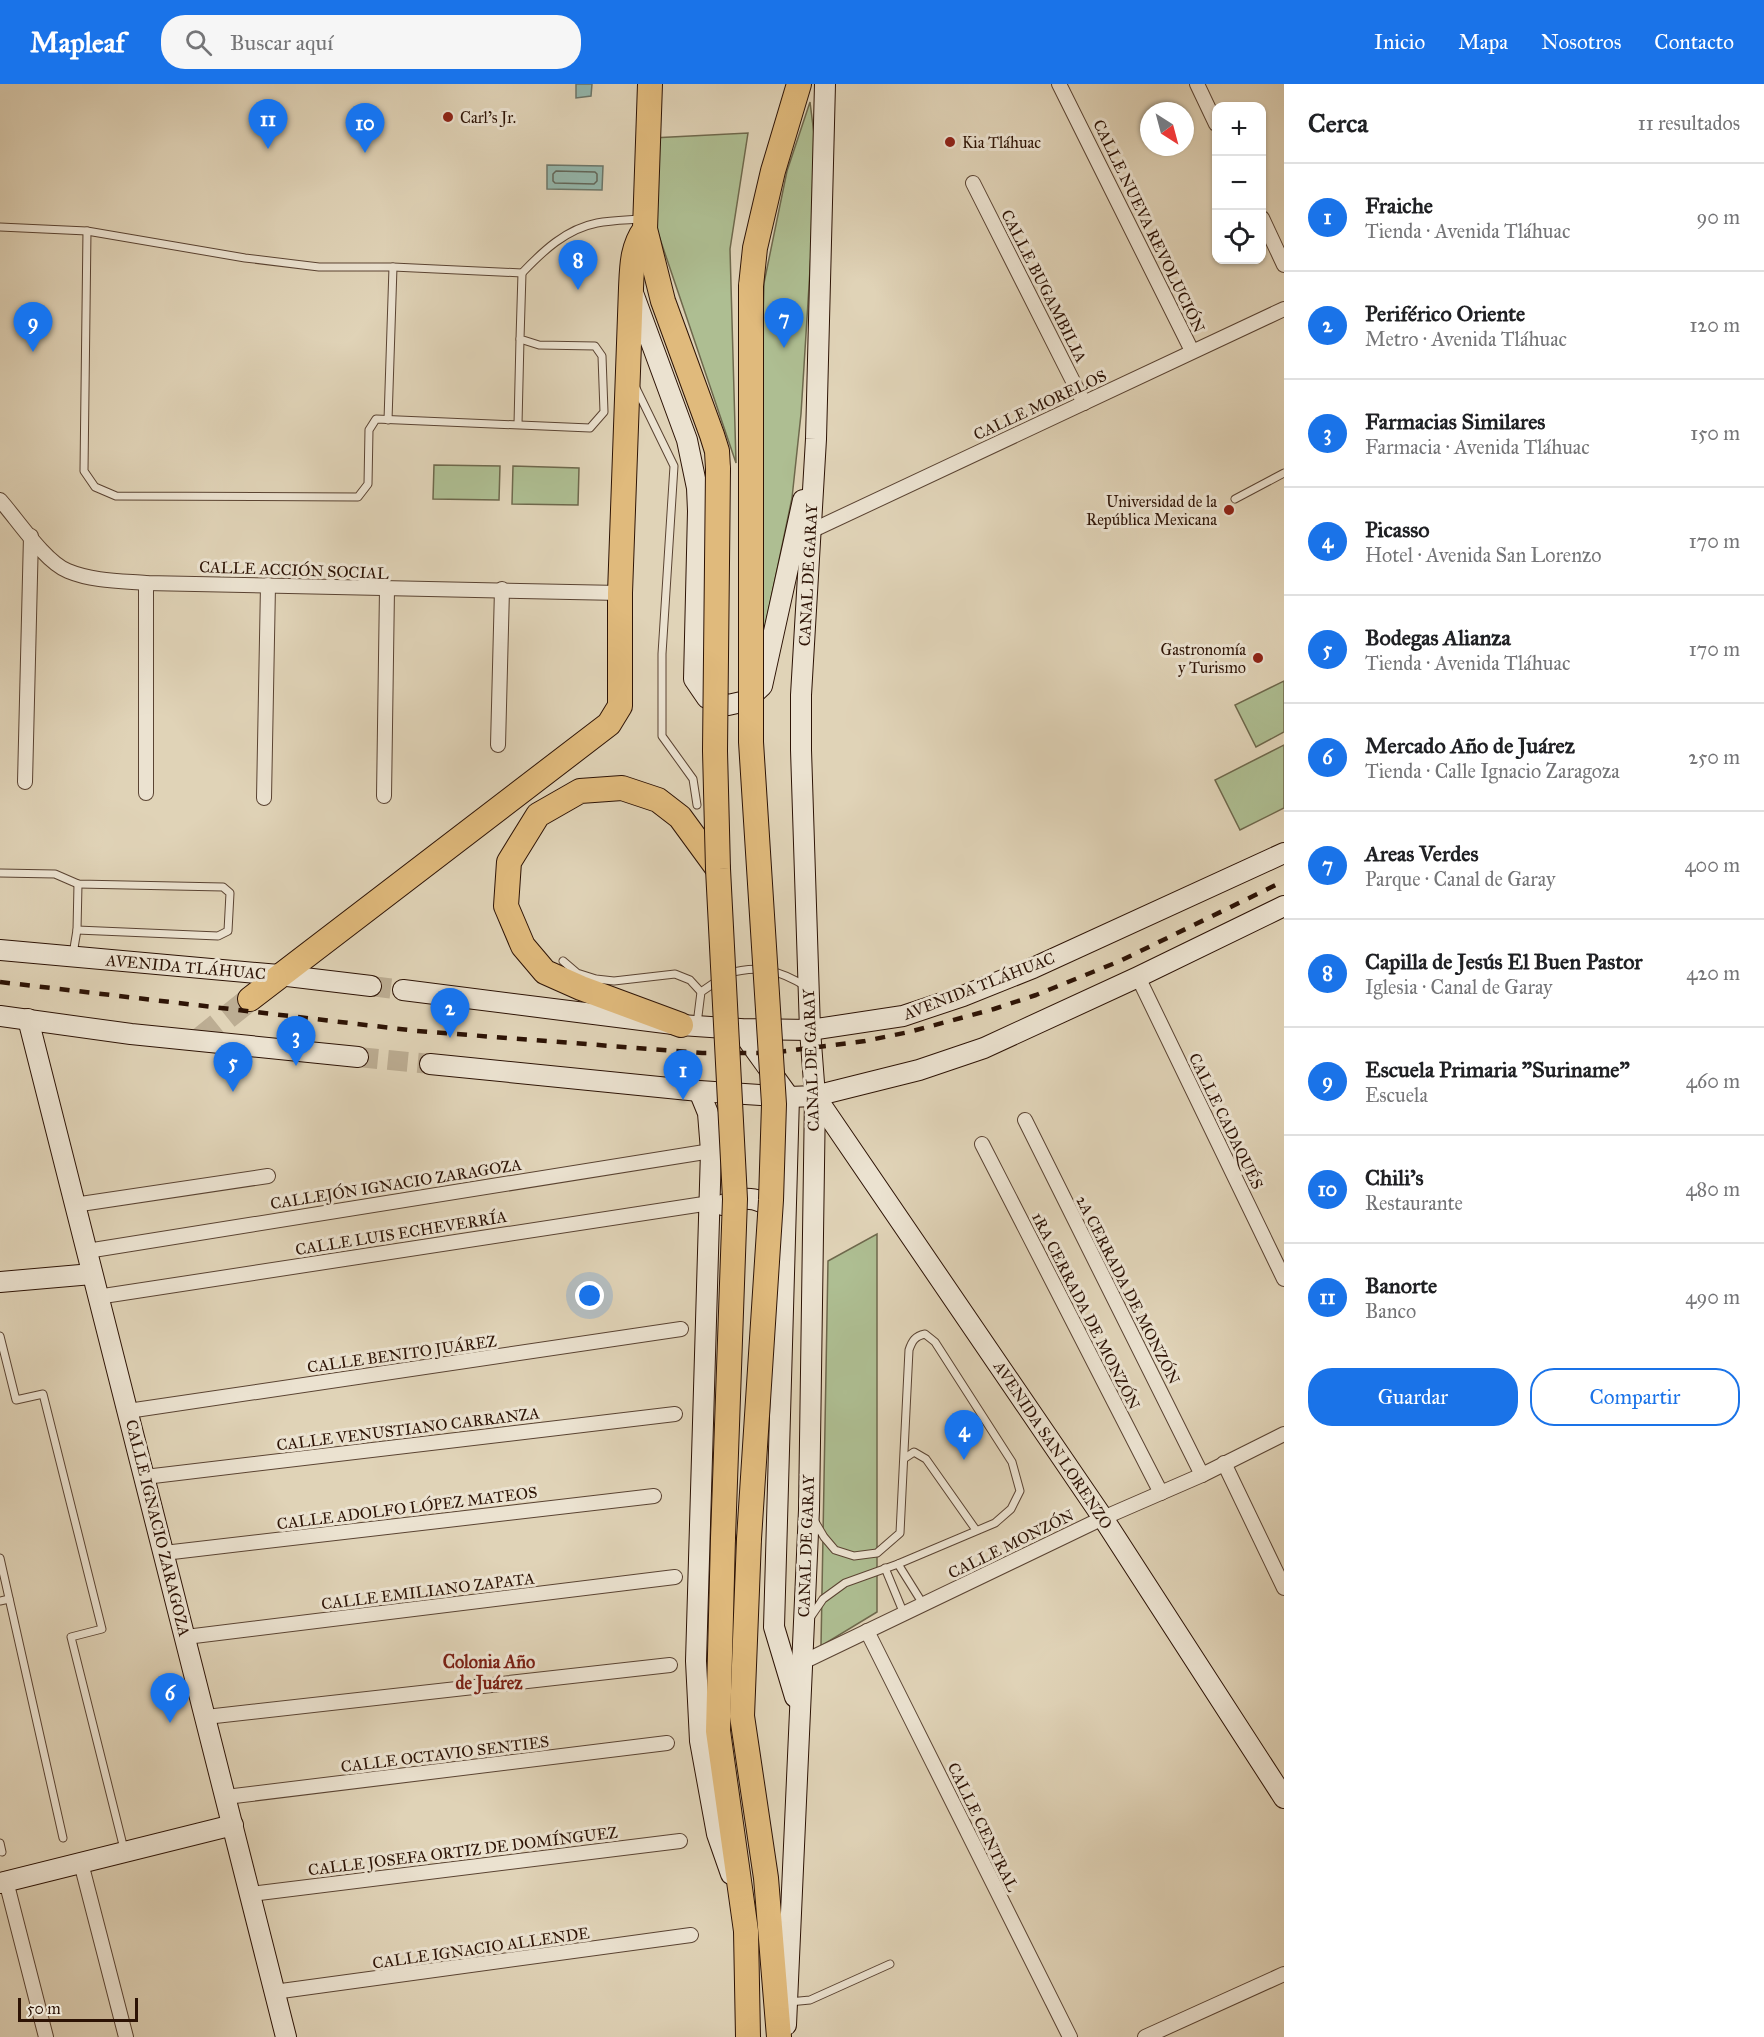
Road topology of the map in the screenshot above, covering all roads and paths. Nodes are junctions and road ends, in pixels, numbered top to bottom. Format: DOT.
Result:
graph roads {
  1 [pos="650,84"];
  2 [pos="799,84"];
  3 [pos="825,84"];
  4 [pos="1059,84"];
  5 [pos="1197,84"];
  6 [pos="1212,116"];
  7 [pos="974,183"];
  8 [pos="645,224"];
  9 [pos="0,227"];
  10 [pos="1266,227"];
  11 [pos="87,231"];
  12 [pos="1284,265"];
  13 [pos="393,267"];
  14 [pos="522,273"];
  15 [pos="631,288"];
  16 [pos="1284,309"];
  17 [pos="520,339"];
  18 [pos="1192,351"];
  19 [pos="628,372"];
  20 [pos="1084,403"];
  21 [pos="388,420"];
  22 [pos="518,424"];
  23 [pos="816,439"];
  24 [pos="1284,473"];
  25 [pos="1235,499"];
  26 [pos="0,500"];
  27 [pos="811,531"];
  28 [pos="31,536"];
  29 [pos="146,583"];
  30 [pos="268,585"];
  31 [pos="387,589"];
  32 [pos="502,589"];
  33 [pos="620,593"];
  34 [pos="498,745"];
  35 [pos="25,782"];
  36 [pos="146,793"];
  37 [pos="384,796"];
  38 [pos="264,798"];
  39 [pos="697,805"];
  40 [pos="1284,853"];
  41 [pos="718,869"];
  42 [pos="0,873"];
  43 [pos="78,884"];
  44 [pos="1284,906"];
  45 [pos="77,930"];
  46 [pos="0,950"];
  47 [pos="72,957"];
  48 [pos="563,961"];
  49 [pos="279,975"];
  50 [pos="1138,977"];
  51 [pos="371,986"];
  52 [pos="809,988"];
  53 [pos="403,990"];
  54 [pos="701,992"];
  55 [pos="250,999"];
  56 [pos="0,1016"];
  57 [pos="28,1019"];
  58 [pos="689,1026"];
  59 [pos="740,1029"];
  60 [pos="810,1030"];
  61 [pos="358,1057"];
  62 [pos="430,1064"];
  63 [pos="699,1091"];
  64 [pos="815,1096"];
  65 [pos="789,1097"];
  66 [pos="1025,1120"];
  67 [pos="982,1144"];
  68 [pos="711,1151"];
  69 [pos="268,1176"];
  70 [pos="74,1204"];
  71 [pos="710,1211"];
  72 [pos="785,1227"];
  73 [pos="87,1251"];
  74 [pos="92,1274"];
  75 [pos="1284,1279"];
  76 [pos="0,1282"];
  77 [pos="97,1296"];
  78 [pos="681,1329"];
  79 [pos="0,1335"];
  80 [pos="128,1411"];
  81 [pos="675,1414"];
  82 [pos="1284,1434"];
  83 [pos="905,1458"];
  84 [pos="1224,1463"];
  85 [pos="1202,1474"];
  86 [pos="145,1477"];
  87 [pos="1161,1493"];
  88 [pos="654,1496"];
  89 [pos="809,1510"];
  90 [pos="1103,1518"];
  91 [pos="976,1530"];
  92 [pos="164,1553"];
  93 [pos="0,1558"];
  94 [pos="898,1564"];
  95 [pos="885,1568"];
  96 [pos="675,1577"];
  97 [pos="1284,1588"];
  98 [pos="9,1599"];
  99 [pos="0,1601"];
  100 [pos="923,1604"];
  101 [pos="904,1614"];
  102 [pos="803,1628"];
  103 [pos="867,1631"];
  104 [pos="186,1637"];
  105 [pos="793,1663"];
  106 [pos="670,1665"];
  107 [pos="206,1717"];
  108 [pos="667,1743"];
  109 [pos="226,1797"];
  110 [pos="1284,1798"];
  111 [pos="233,1825"];
  112 [pos="63,1838"];
  113 [pos="680,1841"];
  114 [pos="0,1843"];
  115 [pos="2,1852"];
  116 [pos="125,1852"];
  117 [pos="81,1863"];
  118 [pos="3,1882"];
  119 [pos="251,1894"];
  120 [pos="743,1909"];
  121 [pos="691,1935"];
  122 [pos="890,1964"];
  123 [pos="1284,1974"];
  124 [pos="274,1992"];
  125 [pos="788,2003"];
  126 [pos="46,2037"];
  127 [pos="126,2037"];
  128 [pos="286,2037"];
  129 [pos="748,2037"];
  130 [pos="779,2037"];
  131 [pos="786,2037"];
  132 [pos="1070,2037"];
  133 [pos="1145,2037"];
  1 -- 8 [label="highway"];
  2 -- 130 [label="highway, bridge"];
  3 -- 23 [label="main road, CANAL DE GARAY"];
  4 -- 18 [label="street, CALLE NUEVA REVOLUCIÓN"];
  5 -- 6 [label="street"];
  7 -- 20 [label="street, CALLE BUGAMBILIA"];
  8 -- 14 [label="lane"];
  8 -- 15 [label="highway"];
  8 -- 41 [label="highway, bridge"];
  9 -- 11 [label="lane"];
  10 -- 12 [label="street"];
  11 -- 13 [label="lane"];
  11 -- 21 [label="lane"];
  13 -- 14 [label="lane"];
  13 -- 21 [label="lane"];
  14 -- 17 [label="lane"];
  15 -- 19 [label="highway"];
  15 -- 23 [label="main road"];
  16 -- 18 [label="street, CALLE MORELOS"];
  17 -- 22 [label="lane"];
  17 -- 22 [label="lane"];
  18 -- 20 [label="street, CALLE MORELOS"];
  19 -- 33 [label="highway"];
  19 -- 39 [label="lane"];
  20 -- 27 [label="street, CALLE MORELOS"];
  21 -- 22 [label="lane"];
  23 -- 27 [label="main road, CANAL DE GARAY"];
  24 -- 25 [label="lane"];
  26 -- 28 [label="street, CALLE ACCIÓN SOCIAL"];
  27 -- 52 [label="main road, CANAL DE GARAY"];
  28 -- 29 [label="street, CALLE ACCIÓN SOCIAL"];
  28 -- 35 [label="street"];
  29 -- 30 [label="street, CALLE ACCIÓN SOCIAL"];
  29 -- 36 [label="street"];
  30 -- 31 [label="street, CALLE ACCIÓN SOCIAL"];
  30 -- 38 [label="street"];
  31 -- 32 [label="street, CALLE ACCIÓN SOCIAL"];
  31 -- 37 [label="street"];
  32 -- 33 [label="street, CALLE ACCIÓN SOCIAL"];
  32 -- 34 [label="street"];
  33 -- 49 [label="highway"];
  40 -- 60 [label="main road, AVENIDA TLÁHUAC"];
  41 -- 58 [label="highway"];
  41 -- 120 [label="highway, bridge"];
  42 -- 43 [label="lane"];
  43 -- 45 [label="lane"];
  43 -- 45 [label="lane"];
  44 -- 50 [label="main road"];
  45 -- 47 [label="lane"];
  46 -- 47 [label="main road, AVENIDA TLÁHUAC"];
  47 -- 49 [label="main road, AVENIDA TLÁHUAC"];
  48 -- 54 [label="lane"];
  49 -- 51 [label="main road, AVENIDA TLÁHUAC"];
  49 -- 55 [label="highway"];
  50 -- 64 [label="main road"];
  50 -- 75 [label="street, CALLE CADAQUÉS"];
  52 -- 54 [label="lane"];
  52 -- 60 [label="main road, CANAL DE GARAY"];
  53 -- 58 [label="main road, AVENIDA TLÁHUAC"];
  54 -- 58 [label="lane"];
  56 -- 57 [label="main road"];
  57 -- 61 [label="main road"];
  57 -- 70 [label="main road, CALLE IGNACIO ZARAGOZA"];
  58 -- 59 [label="main road, AVENIDA TLÁHUAC"];
  59 -- 60 [label="main road, AVENIDA TLÁHUAC"];
  59 -- 65 [label="main road"];
  60 -- 64 [label="main road, CANAL DE GARAY"];
  62 -- 63 [label="main road"];
  63 -- 65 [label="main road"];
  63 -- 68 [label="main road"];
  64 -- 65 [label="main road"];
  64 -- 89 [label="main road, CANAL DE GARAY"];
  64 -- 90 [label="main road, AVENIDA SAN LORENZO"];
  65 -- 72 [label="main road"];
  66 -- 85 [label="street, 2A CERRADA DE MONZÓN"];
  67 -- 87 [label="street, 1RA CERRADA DE MONZÓN"];
  68 -- 71 [label="main road"];
  68 -- 73 [label="street, CALLEJÓN IGNACIO ZARAGOZA"];
  69 -- 70 [label="street"];
  70 -- 73 [label="main road, CALLE IGNACIO ZARAGOZA"];
  71 -- 72 [label="main road"];
  71 -- 77 [label="street, CALLE LUIS ECHEVERRÍA"];
  71 -- 120 [label="main road"];
  72 -- 105 [label="main road"];
  73 -- 74 [label="main road, CALLE IGNACIO ZARAGOZA"];
  74 -- 76 [label="main road"];
  74 -- 77 [label="main road, CALLE IGNACIO ZARAGOZA"];
  77 -- 80 [label="main road, CALLE IGNACIO ZARAGOZA"];
  78 -- 80 [label="street, CALLE BENITO JUÁREZ"];
  79 -- 116 [label="lane"];
  80 -- 86 [label="main road, CALLE IGNACIO ZARAGOZA"];
  81 -- 86 [label="street, CALLE VENUSTIANO CARRANZA"];
  82 -- 84 [label="street, CALLE MONZÓN"];
  83 -- 89 [label="lane"];
  83 -- 91 [label="lane"];
  83 -- 91 [label="lane"];
  84 -- 85 [label="street, CALLE MONZÓN"];
  84 -- 97 [label="street"];
  85 -- 87 [label="street, CALLE MONZÓN"];
  86 -- 92 [label="main road, CALLE IGNACIO ZARAGOZA"];
  87 -- 90 [label="street, CALLE MONZÓN"];
  88 -- 92 [label="street, CALLE ADOLFO LÓPEZ MATEOS"];
  89 -- 102 [label="main road, CANAL DE GARAY"];
  90 -- 100 [label="street, CALLE MONZÓN"];
  90 -- 110 [label="main road, AVENIDA SAN LORENZO"];
  91 -- 94 [label="lane"];
  92 -- 104 [label="main road, CALLE IGNACIO ZARAGOZA"];
  93 -- 98 [label="lane"];
  94 -- 95 [label="lane"];
  94 -- 100 [label="lane"];
  95 -- 101 [label="lane"];
  95 -- 102 [label="lane"];
  96 -- 104 [label="street, CALLE EMILIANO ZAPATA"];
  98 -- 99 [label="lane"];
  98 -- 112 [label="lane"];
  100 -- 101 [label="street, CALLE MONZÓN"];
  101 -- 103 [label="street, CALLE MONZÓN"];
  102 -- 105 [label="main road, CANAL DE GARAY"];
  103 -- 105 [label="street, CALLE MONZÓN"];
  103 -- 132 [label="street, CALLE CENTRAL"];
  104 -- 107 [label="main road, CALLE IGNACIO ZARAGOZA"];
  105 -- 125 [label="main road, CANAL DE GARAY"];
  106 -- 107 [label="street"];
  107 -- 109 [label="main road, CALLE IGNACIO ZARAGOZA"];
  108 -- 109 [label="street, CALLE OCTAVIO SENTIES"];
  109 -- 111 [label="main road, CALLE IGNACIO ZARAGOZA"];
  111 -- 116 [label="main road"];
  111 -- 119 [label="main road, CALLE IGNACIO ZARAGOZA"];
  113 -- 119 [label="street, CALLE JOSEFA ORTIZ DE DOMÍNGUEZ"];
  114 -- 115 [label="lane"];
  116 -- 117 [label="main road"];
  117 -- 118 [label="main road"];
  117 -- 127 [label="street"];
  118 -- 126 [label="street"];
  119 -- 124 [label="main road, CALLE IGNACIO ZARAGOZA"];
  120 -- 129 [label="highway"];
  121 -- 124 [label="street, CALLE IGNACIO ALLENDE"];
  122 -- 125 [label="lane"];
  123 -- 133 [label="street"];
  124 -- 128 [label="main road, CALLE IGNACIO ZARAGOZA"];
  125 -- 131 [label="main road, CANAL DE GARAY"];
}
